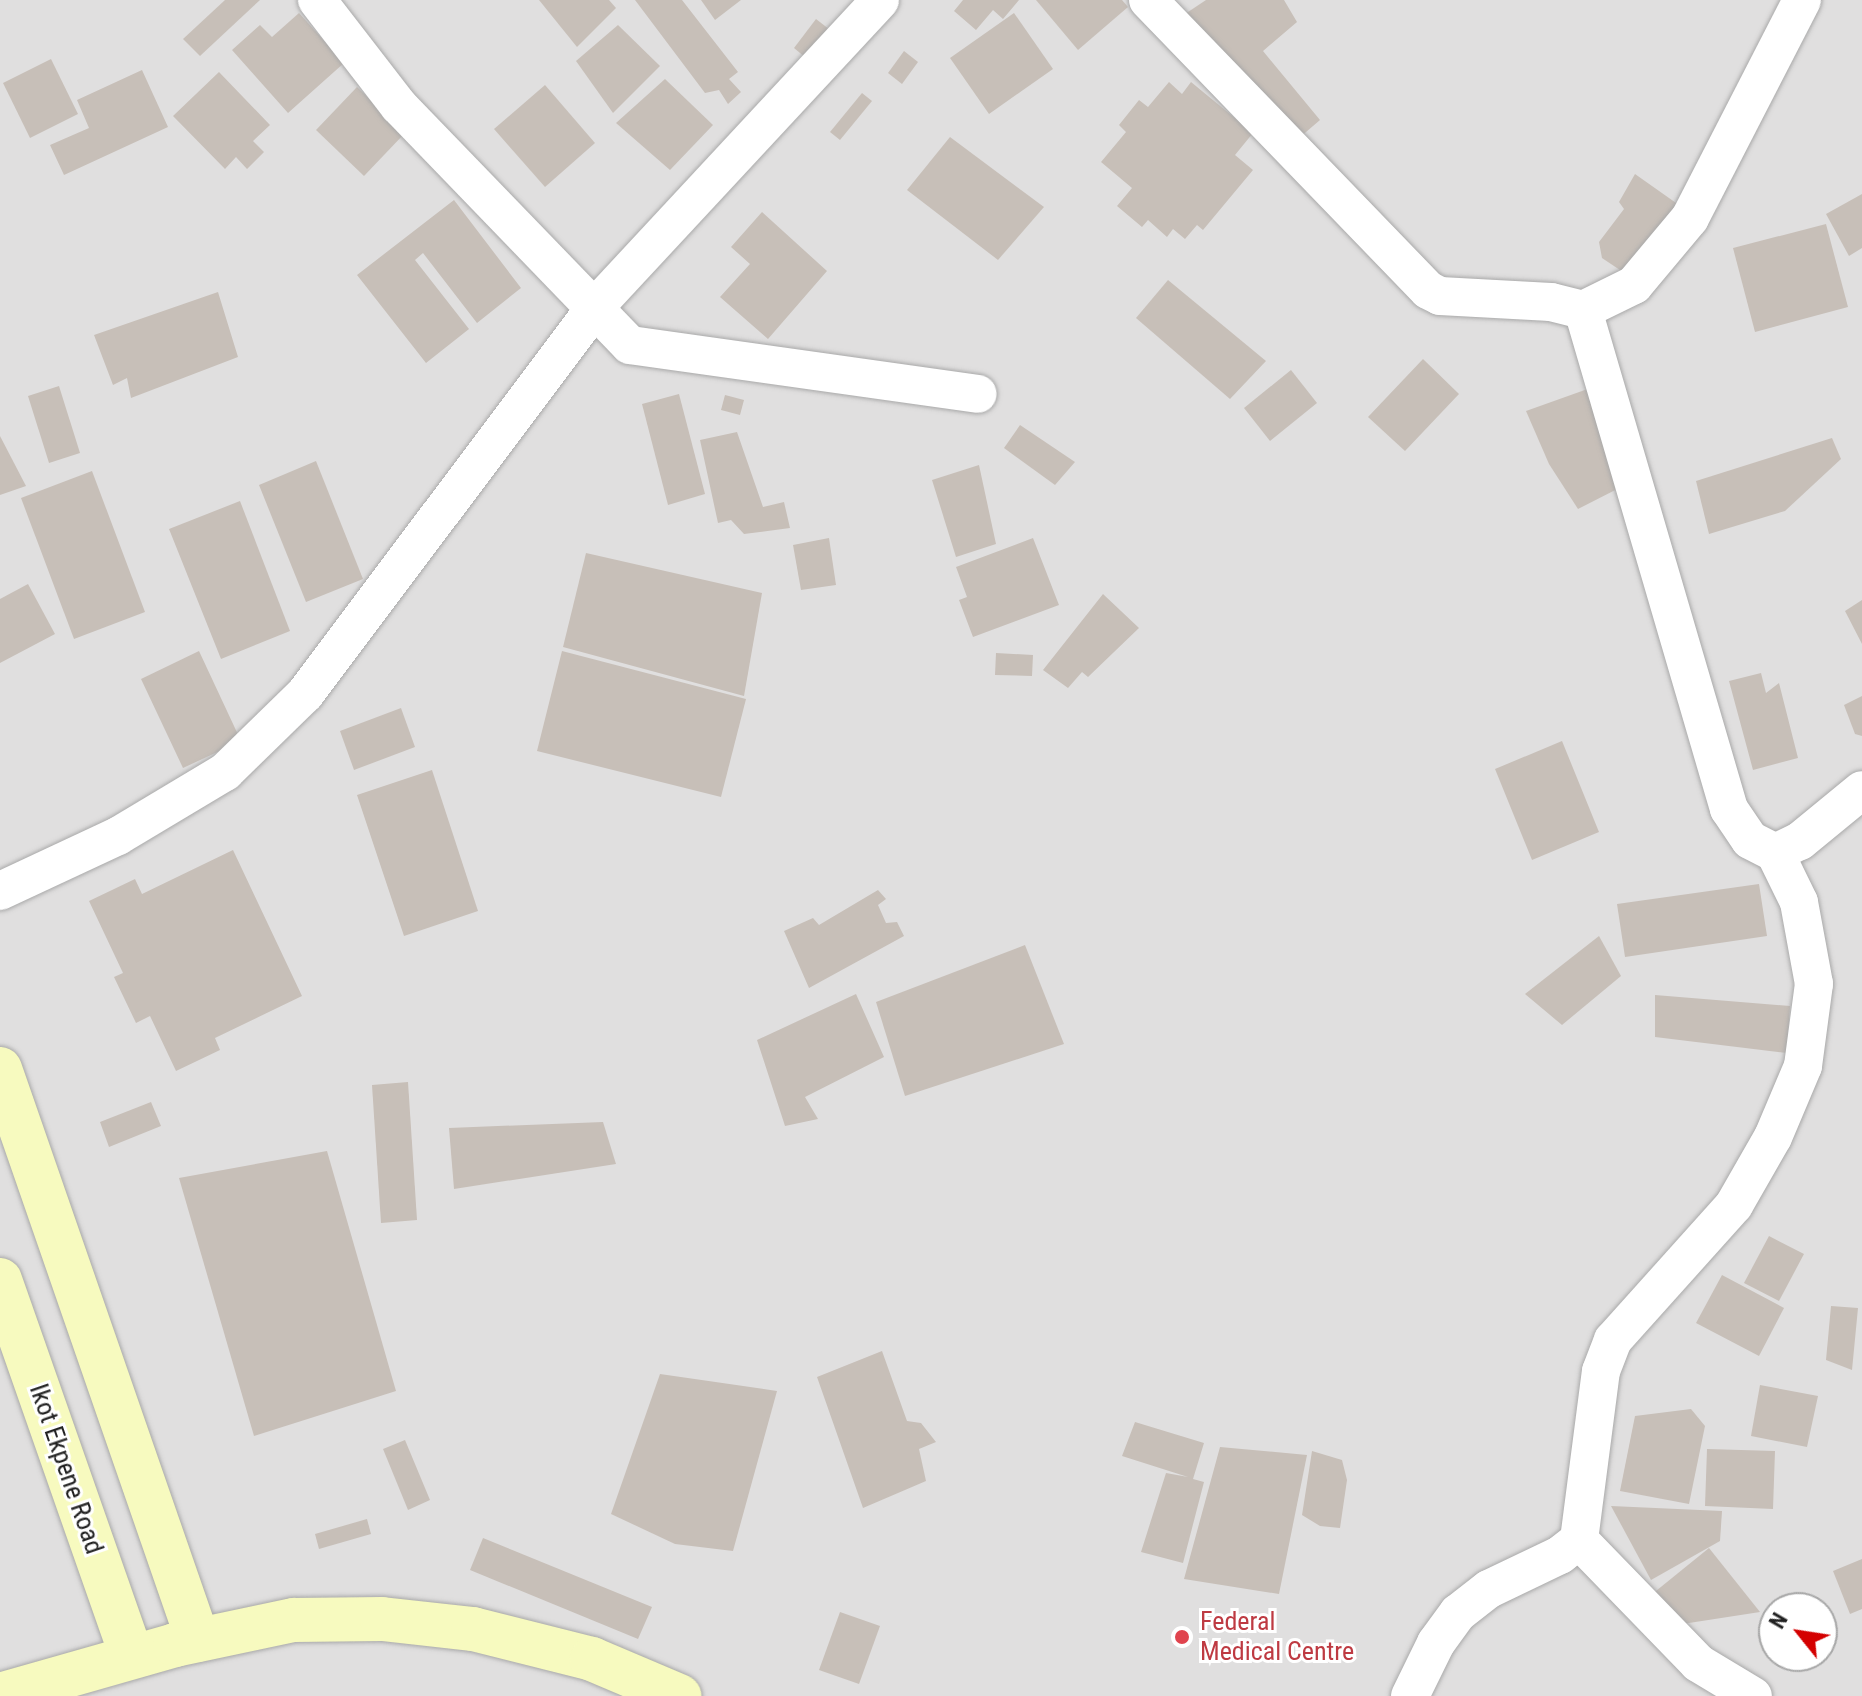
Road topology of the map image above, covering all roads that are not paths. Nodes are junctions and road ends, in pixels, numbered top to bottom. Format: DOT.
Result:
graph roads {
  1 [pos="317,0"];
  2 [pos="880,0"];
  3 [pos="1148,0"];
  4 [pos="1802,0"];
  5 [pos="596,306"];
  6 [pos="1583,310"];
  7 [pos="978,394"];
  8 [pos="1862,790"];
  9 [pos="1775,853"];
  10 [pos="0,891"];
  11 [pos="0,1069"];
  12 [pos="0,1280"];
  13 [pos="1579,1540"];
  14 [pos="198,1640"];
  15 [pos="132,1657"];
  16 [pos="0,1695"];
  17 [pos="679,1696"];
  18 [pos="1410,1696"];
  19 [pos="1753,1696"];
  1 -- 5 [label="street"];
  2 -- 5 [label="street"];
  3 -- 6 [label="street"];
  4 -- 6 [label="street"];
  5 -- 7 [label="street"];
  5 -- 10 [label="street"];
  6 -- 9 [label="street"];
  8 -- 9 [label="street"];
  9 -- 13 [label="street"];
  11 -- 14 [label="street"];
  12 -- 15 [label="street, Ikot Ekpene Road"];
  13 -- 18 [label="street"];
  13 -- 19 [label="street"];
  14 -- 15 [label="street"];
  14 -- 17 [label="street"];
  15 -- 16 [label="street"];
}
